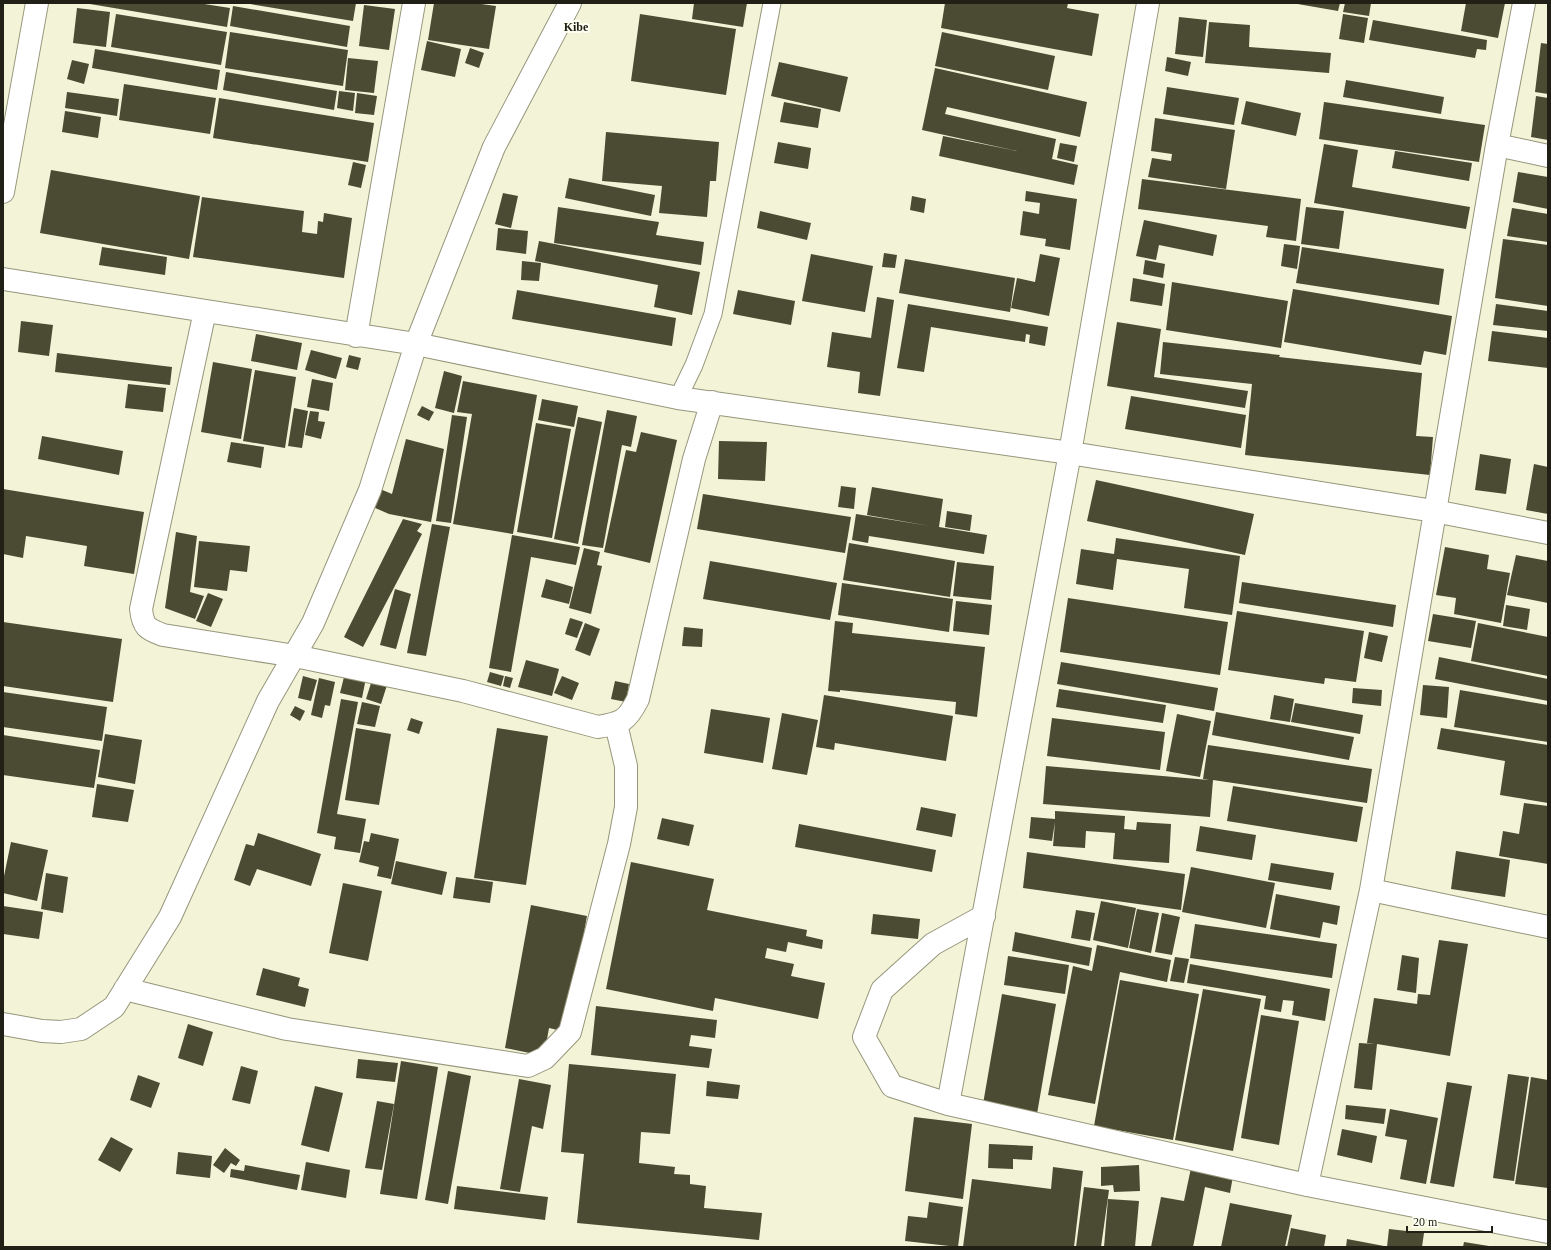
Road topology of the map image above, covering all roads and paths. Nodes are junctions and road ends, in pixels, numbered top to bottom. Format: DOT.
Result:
graph roads {
  1 [pos="37,3"];
  2 [pos="414,3"];
  3 [pos="570,3"];
  4 [pos="772,3"];
  5 [pos="1148,3"];
  6 [pos="1524,3"];
  7 [pos="1496,145"];
  8 [pos="1548,156"];
  9 [pos="3,192"];
  10 [pos="3,279"];
  11 [pos="205,311"];
  12 [pos="356,336"];
  13 [pos="416,344"];
  14 [pos="678,398"];
  15 [pos="712,402"];
  16 [pos="1070,453"];
  17 [pos="1434,511"];
  18 [pos="1548,533"];
  19 [pos="295,656"];
  20 [pos="616,724"];
  21 [pos="1371,890"];
  22 [pos="984,916"];
  23 [pos="1548,927"];
  24 [pos="126,989"];
  25 [pos="3,1024"];
  26 [pos="948,1104"];
  27 [pos="1307,1185"];
  28 [pos="1548,1232"];
  1 -- 9 [label="street"];
  2 -- 12 [label="street"];
  3 -- 13 [label="street"];
  4 -- 14 [label="lane"];
  5 -- 16 [label="street"];
  6 -- 7 [label="street"];
  7 -- 8 [label="street"];
  7 -- 17 [label="street"];
  10 -- 11 [label="street"];
  11 -- 12 [label="street"];
  11 -- 19 [label="street"];
  12 -- 13 [label="street"];
  13 -- 14 [label="street"];
  13 -- 19 [label="street"];
  14 -- 15 [label="street"];
  15 -- 16 [label="street"];
  15 -- 20 [label="street"];
  16 -- 17 [label="street"];
  16 -- 22 [label="street"];
  17 -- 18 [label="street"];
  17 -- 21 [label="street"];
  19 -- 20 [label="street"];
  19 -- 24 [label="street"];
  20 -- 24 [label="street"];
  21 -- 23 [label="street"];
  21 -- 27 [label="street"];
  22 -- 26 [label="street"];
  22 -- 26 [label="street"];
  24 -- 25 [label="street"];
  26 -- 27 [label="street"];
  27 -- 28 [label="street"];
}
